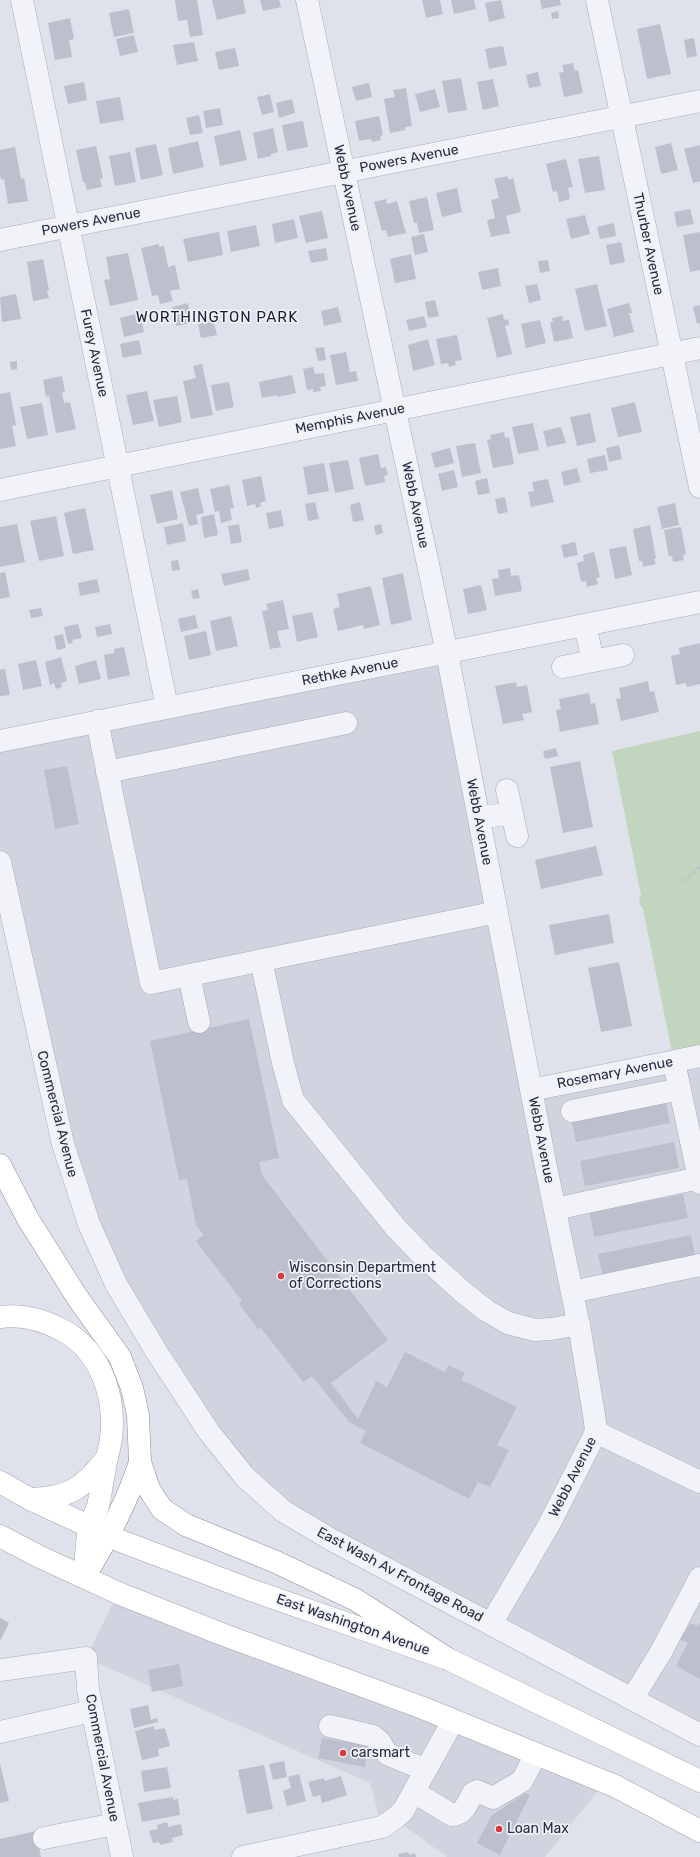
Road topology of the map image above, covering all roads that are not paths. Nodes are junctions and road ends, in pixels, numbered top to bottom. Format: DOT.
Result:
graph roads {
  1 [pos="22,0"];
  2 [pos="307,0"];
  3 [pos="597,0"];
  4 [pos="700,102"];
  5 [pos="622,117"];
  6 [pos="343,172"];
  7 [pos="68,226"];
  8 [pos="0,240"];
  9 [pos="700,348"];
  10 [pos="672,354"];
  11 [pos="395,410"];
  12 [pos="118,466"];
  13 [pos="700,487"];
  14 [pos="0,490"];
  15 [pos="700,602"];
  16 [pos="585,625"];
  17 [pos="447,653"];
  18 [pos="623,655"];
  19 [pos="593,661"];
  20 [pos="563,667"];
  21 [pos="167,707"];
  22 [pos="97,721"];
  23 [pos="346,723"];
  24 [pos="0,741"];
  25 [pos="107,772"];
  26 [pos="507,790"];
  27 [pos="512,812"];
  28 [pos="478,818"];
  29 [pos="517,836"];
  30 [pos="0,862"];
  31 [pos="497,912"];
  32 [pos="261,960"];
  33 [pos="189,975"];
  34 [pos="199,1022"];
  35 [pos="700,1056"];
  36 [pos="674,1062"];
  37 [pos="680,1089"];
  38 [pos="531,1090"];
  39 [pos="572,1111"];
  40 [pos="0,1164"];
  41 [pos="699,1181"];
  42 [pos="555,1209"];
  43 [pos="700,1265"];
  44 [pos="572,1292"];
  45 [pos="0,1317"];
  46 [pos="579,1324"];
  47 [pos="156,1351"];
  48 [pos="596,1432"];
  49 [pos="106,1459"];
  50 [pos="140,1462"];
  51 [pos="0,1482"];
  52 [pos="700,1482"];
  53 [pos="30,1499"];
  54 [pos="99,1532"];
  55 [pos="0,1536"];
  56 [pos="84,1578"];
  57 [pos="700,1578"];
  58 [pos="491,1624"];
  59 [pos="448,1659"];
  60 [pos="0,1670"];
  61 [pos="632,1700"];
  62 [pos="92,1711"];
  63 [pos="453,1721"];
  64 [pos="330,1726"];
  65 [pos="0,1732"];
  66 [pos="700,1735"];
  67 [pos="536,1754"];
  68 [pos="426,1770"];
  69 [pos="700,1781"];
  70 [pos="414,1792"];
  71 [pos="116,1824"];
  72 [pos="700,1831"];
  73 [pos="44,1838"];
  74 [pos="122,1857"];
  75 [pos="243,1857"];
  1 -- 7 [label="street, Furey Avenue"];
  2 -- 6 [label="street, Webb Avenue"];
  3 -- 5 [label="street, Thurber Avenue"];
  4 -- 5 [label="street, Powers Avenue"];
  5 -- 6 [label="street, Powers Avenue"];
  5 -- 10 [label="street, Thurber Avenue"];
  6 -- 7 [label="street, Powers Avenue"];
  6 -- 11 [label="street, Webb Avenue"];
  7 -- 8 [label="street, Powers Avenue"];
  7 -- 12 [label="street, Furey Avenue"];
  9 -- 10 [label="street, Memphis Avenue"];
  10 -- 11 [label="street, Memphis Avenue"];
  10 -- 13 [label="street, Thurber Avenue"];
  11 -- 12 [label="street, Memphis Avenue"];
  11 -- 17 [label="street, Webb Avenue"];
  12 -- 14 [label="street, Memphis Avenue"];
  12 -- 21 [label="street, Furey Avenue"];
  15 -- 16 [label="street, Rethke Avenue"];
  16 -- 17 [label="street, Rethke Avenue"];
  16 -- 19 [label="street"];
  17 -- 21 [label="street, Rethke Avenue"];
  17 -- 28 [label="street, Webb Avenue"];
  18 -- 19 [label="street"];
  19 -- 20 [label="street"];
  21 -- 22 [label="street, Rethke Avenue"];
  22 -- 24 [label="street, Rethke Avenue"];
  22 -- 25 [label="street"];
  23 -- 25 [label="street"];
  25 -- 33 [label="street"];
  26 -- 27 [label="street"];
  27 -- 28 [label="street"];
  27 -- 29 [label="street"];
  28 -- 31 [label="street, Webb Avenue"];
  30 -- 47 [label="street, Commercial Avenue"];
  31 -- 32 [label="street"];
  31 -- 38 [label="street, Webb Avenue"];
  32 -- 33 [label="street"];
  32 -- 46 [label="street"];
  33 -- 34 [label="street"];
  35 -- 36 [label="street, Rosemary Avenue"];
  36 -- 37 [label="street"];
  36 -- 38 [label="street, Rosemary Avenue"];
  37 -- 39 [label="street"];
  37 -- 41 [label="street"];
  38 -- 42 [label="street, Webb Avenue"];
  40 -- 50 [label="main road"];
  41 -- 42 [label="street"];
  42 -- 44 [label="street, Webb Avenue"];
  43 -- 44 [label="street"];
  44 -- 46 [label="street, Webb Avenue"];
  45 -- 49 [label="main road"];
  46 -- 48 [label="street, Webb Avenue"];
  47 -- 58 [label="street, East Wash Av Frontage Road"];
  48 -- 52 [label="street"];
  48 -- 58 [label="street, Webb Avenue"];
  49 -- 53 [label="main road"];
  49 -- 54 [label="main road"];
  50 -- 54 [label="main road"];
  50 -- 59 [label="main road"];
  51 -- 53 [label="main road, East Washington Avenue"];
  53 -- 54 [label="main road, East Washington Avenue"];
  54 -- 56 [label="main road"];
  54 -- 59 [label="main road, East Washington Avenue"];
  55 -- 56 [label="main road"];
  56 -- 63 [label="main road"];
  57 -- 61 [label="street"];
  58 -- 61 [label="street, East Wash Av Frontage Road"];
  59 -- 69 [label="main road, East Washington Avenue"];
  60 -- 62 [label="street, Commercial Avenue"];
  61 -- 66 [label="street, East Wash Av Frontage Road"];
  62 -- 65 [label="street"];
  62 -- 71 [label="street, Commercial Avenue"];
  63 -- 67 [label="main road"];
  63 -- 68 [label="street"];
  64 -- 68 [label="street"];
  67 -- 70 [label="street"];
  67 -- 72 [label="main road"];
  68 -- 70 [label="street"];
  70 -- 75 [label="street"];
  71 -- 73 [label="street"];
  71 -- 74 [label="street, Commercial Avenue"];
}
